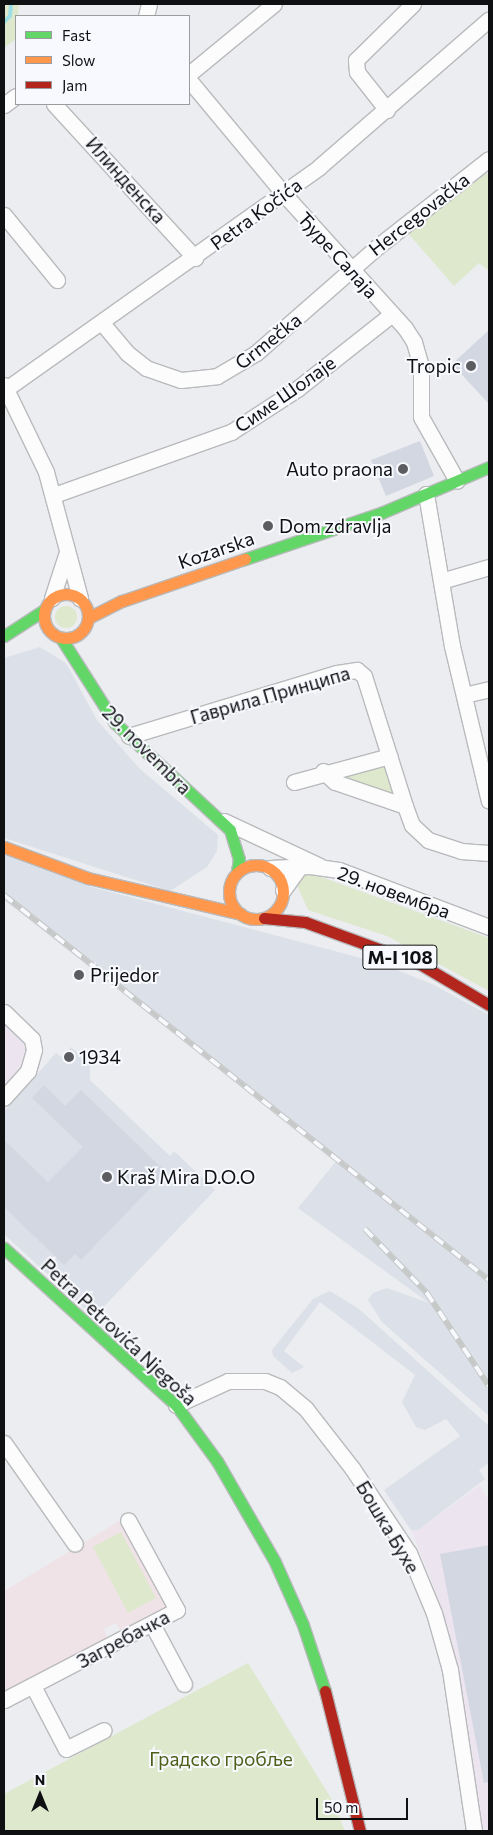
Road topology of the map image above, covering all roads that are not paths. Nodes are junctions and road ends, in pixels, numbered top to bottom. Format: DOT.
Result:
graph roads {
  1 [pos="274,4"];
  2 [pos="413,4"];
  3 [pos="489,19"];
  4 [pos="190,73"];
  5 [pos="190,81"];
  6 [pos="15,97"];
  7 [pos="4,105"];
  8 [pos="55,105"];
  9 [pos="387,110"];
  10 [pos="489,159"];
  11 [pos="283,193"];
  12 [pos="4,215"];
  13 [pos="195,258"];
  14 [pos="352,272"];
  15 [pos="57,280"];
  16 [pos="392,314"];
  17 [pos="102,323"];
  18 [pos="5,387"];
  19 [pos="489,467"];
  20 [pos="457,481"];
  21 [pos="426,494"];
  22 [pos="54,495"];
  23 [pos="68,551"];
  24 [pos="489,567"];
  25 [pos="440,580"];
  26 [pos="81,600"];
  27 [pos="122,601"];
  28 [pos="48,604"];
  29 [pos="87,622"];
  30 [pos="6,635"];
  31 [pos="57,637"];
  32 [pos="84,674"];
  33 [pos="489,689"];
  34 [pos="464,695"];
  35 [pos="129,736"];
  36 [pos="390,756"];
  37 [pos="323,771"];
  38 [pos="294,782"];
  39 [pos="489,801"];
  40 [pos="405,806"];
  41 [pos="220,819"];
  42 [pos="236,842"];
  43 [pos="4,847"];
  44 [pos="489,854"];
  45 [pos="266,867"];
  46 [pos="322,867"];
  47 [pos="298,869"];
  48 [pos="237,872"];
  49 [pos="229,888"];
  50 [pos="283,895"];
  51 [pos="197,903"];
  52 [pos="241,914"];
  53 [pos="264,918"];
  54 [pos="305,922"];
  55 [pos="489,927"];
  56 [pos="489,1005"];
  57 [pos="4,1012"];
  58 [pos="4,1098"];
  59 [pos="4,1248"];
  60 [pos="176,1405"];
  61 [pos="4,1443"];
  62 [pos="128,1520"];
  63 [pos="76,1544"];
  64 [pos="152,1624"];
  65 [pos="184,1684"];
  66 [pos="32,1686"];
  67 [pos="4,1700"];
  68 [pos="104,1730"];
  69 [pos="360,1831"];
  70 [pos="474,1831"];
  1 -- 4 [label="street"];
  2 -- 9 [label="street"];
  3 -- 9 [label="street, Petra Kočića"];
  5 -- 11 [label="street, Ђуре Салаја"];
  6 -- 7 [label="street"];
  8 -- 13 [label="street, Илинденска"];
  9 -- 11 [label="street, Petra Kočića"];
  10 -- 14 [label="street, Hercegovačka"];
  11 -- 13 [label="street, Petra Kočića"];
  11 -- 14 [label="street, Ђуре Салаја"];
  12 -- 15 [label="street"];
  13 -- 17 [label="street, Petra Kočića"];
  14 -- 16 [label="street, Ђуре Салаја"];
  14 -- 17 [label="street, Grmečka"];
  16 -- 20 [label="street, Ђуре Салаја"];
  16 -- 22 [label="street, Симе Шолаје"];
  17 -- 18 [label="street, Petra Kočića"];
  18 -- 22 [label="street"];
  19 -- 20 [label="main road, Kozarska"];
  20 -- 21 [label="main road, Kozarska"];
  21 -- 25 [label="street"];
  21 -- 27 [label="main road, Kozarska"];
  22 -- 23 [label="street"];
  23 -- 26 [label="street"];
  23 -- 28 [label="street"];
  24 -- 25 [label="street"];
  25 -- 34 [label="street"];
  26 -- 27 [label="main road"];
  26 -- 28 [label="main road"];
  26 -- 29 [label="main road"];
  27 -- 29 [label="main road"];
  28 -- 30 [label="main road"];
  28 -- 31 [label="main road"];
  29 -- 31 [label="main road"];
  29 -- 32 [label="main road, 29. novembra"];
  30 -- 31 [label="main road"];
  31 -- 32 [label="main road, 29. novembra"];
  32 -- 35 [label="main road, 29. novembra"];
  33 -- 34 [label="street"];
  34 -- 39 [label="street"];
  35 -- 36 [label="street, Гаврила Принципа"];
  35 -- 41 [label="main road, 29. novembra"];
  36 -- 37 [label="street"];
  36 -- 40 [label="street, Гаврила Принципа"];
  37 -- 38 [label="street"];
  37 -- 40 [label="street"];
  40 -- 44 [label="street, Гаврила Принципа"];
  41 -- 42 [label="main road, 29. novembra"];
  41 -- 46 [label="street, 29. novembra"];
  42 -- 45 [label="main road, 29. novembra"];
  42 -- 48 [label="main road"];
  43 -- 51 [label="main road, M-I 108"];
  45 -- 47 [label="street"];
  45 -- 48 [label="main road"];
  45 -- 50 [label="main road, M-I 108"];
  46 -- 47 [label="street, 29. новембра"];
  46 -- 55 [label="street, 29. новембра"];
  47 -- 50 [label="street"];
  48 -- 49 [label="main road"];
  49 -- 51 [label="main road"];
  49 -- 52 [label="main road"];
  50 -- 53 [label="main road"];
  50 -- 54 [label="main road, M-I 108"];
  51 -- 52 [label="main road, M-I 108"];
  52 -- 53 [label="main road, M-I 108"];
  53 -- 54 [label="main road, M-I 108"];
  54 -- 56 [label="main road, M-I 108"];
  57 -- 58 [label="street"];
  59 -- 60 [label="main road, Petra Petrovića Njegoša"];
  60 -- 69 [label="main road, Petra Petrovića Njegoša"];
  60 -- 70 [label="street, Бошка Бухе"];
  61 -- 63 [label="street"];
  62 -- 64 [label="street, Загребачка"];
  64 -- 65 [label="street"];
  64 -- 66 [label="street, Загребачка"];
  66 -- 67 [label="street, Загребачка"];
  66 -- 68 [label="street"];
}
